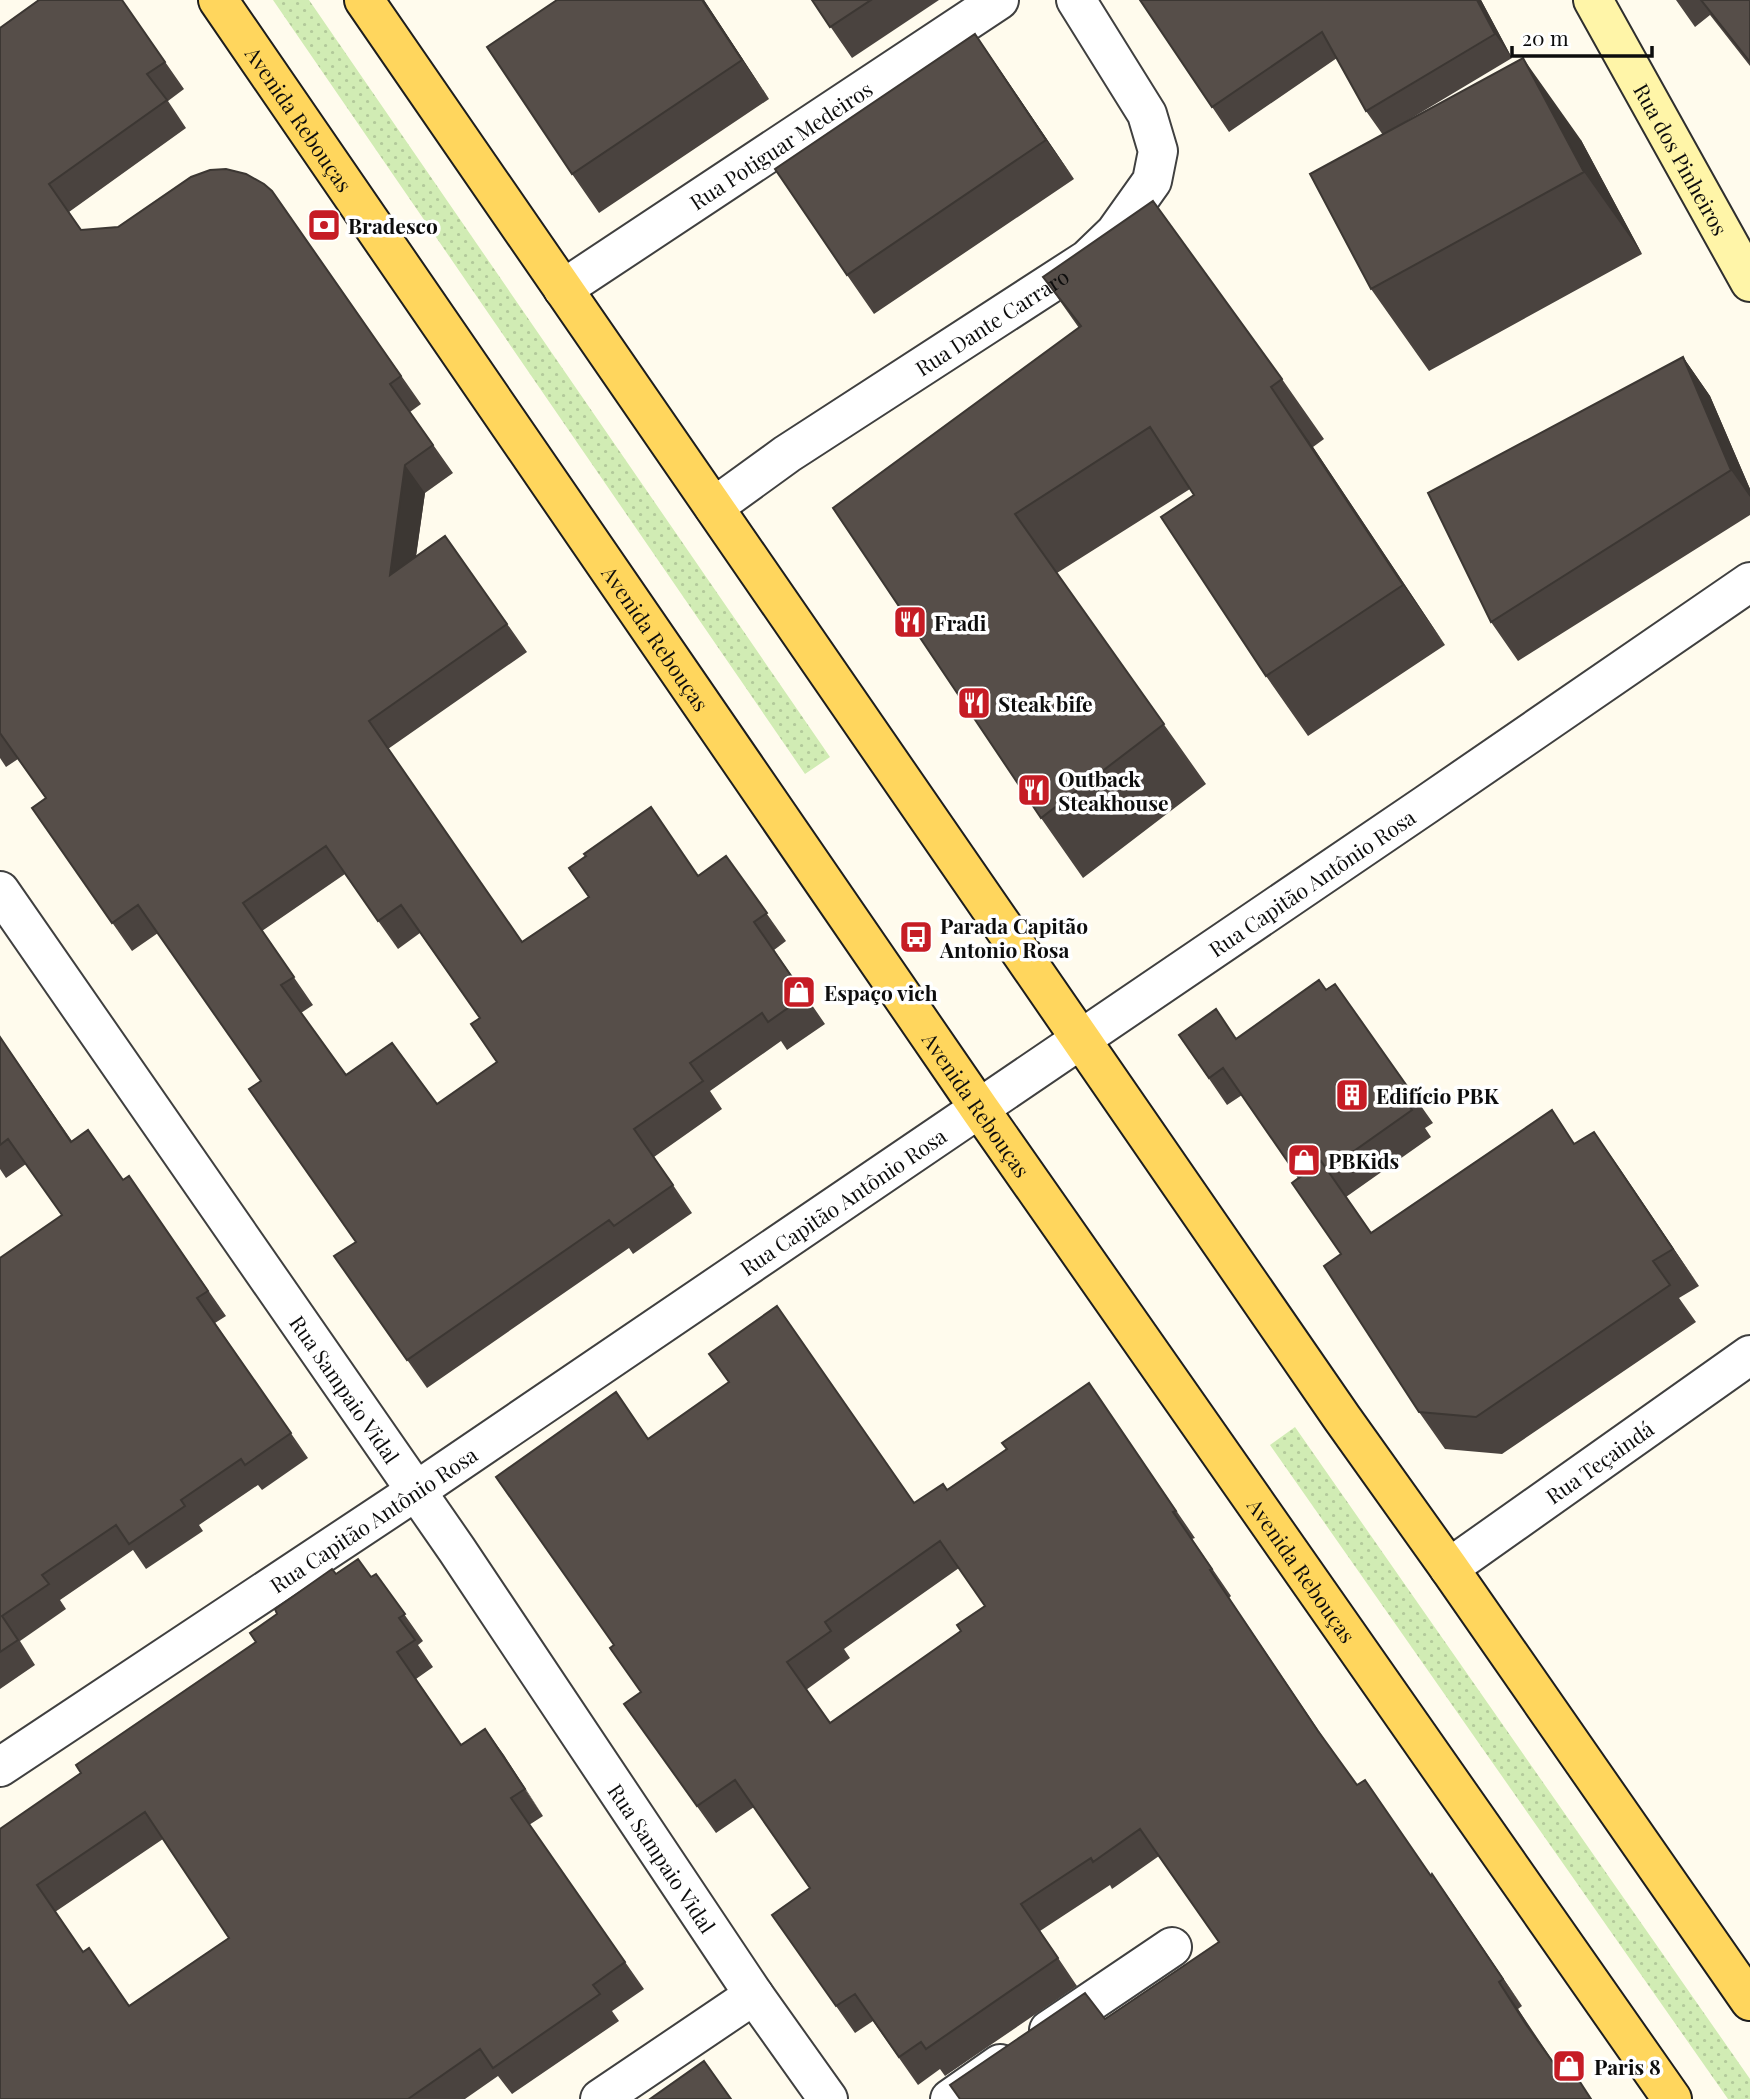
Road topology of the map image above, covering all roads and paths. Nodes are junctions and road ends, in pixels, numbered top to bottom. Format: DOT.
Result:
graph roads {
  1 [pos="218,0"];
  2 [pos="365,0"];
  3 [pos="999,0"];
  4 [pos="1076,0"];
  5 [pos="1593,0"];
  6 [pos="1750,282"];
  7 [pos="564,289"];
  8 [pos="714,507"];
  9 [pos="1750,582"];
  10 [pos="0,891"];
  11 [pos="1080,1039"];
  12 [pos="979,1108"];
  13 [pos="1750,1355"];
  14 [pos="416,1491"];
  15 [pos="1449,1568"];
  16 [pos="0,1767"];
  17 [pos="1171,1947"];
  18 [pos="754,1994"];
  19 [pos="1750,2001"];
  20 [pos="600,2099"];
  21 [pos="828,2099"];
  22 [pos="950,2099"];
  23 [pos="1672,2099"];
  1 -- 12 [label="main road, Avenida Rebouças"];
  2 -- 7 [label="main road"];
  3 -- 7 [label="street, Rua Potiguar Medeiros"];
  4 -- 8 [label="street, Rua Dante Carraro"];
  5 -- 6 [label="main road, Rua dos Pinheiros"];
  7 -- 8 [label="main road"];
  8 -- 11 [label="main road"];
  9 -- 11 [label="street, Rua Capitão Antônio Rosa"];
  10 -- 14 [label="street, Rua Sampaio Vidal"];
  11 -- 12 [label="street, Rua Capitão Antônio Rosa"];
  11 -- 15 [label="main road"];
  12 -- 14 [label="street, Rua Capitão Antônio Rosa"];
  12 -- 23 [label="main road, Avenida Rebouças"];
  13 -- 15 [label="street, Rua Teçaindá"];
  14 -- 16 [label="street, Rua Capitão Antônio Rosa"];
  14 -- 18 [label="street, Rua Sampaio Vidal"];
  15 -- 19 [label="main road"];
  17 -- 22 [label="street"];
  18 -- 20 [label="street"];
  18 -- 21 [label="street, Rua Sampaio Vidal"];
}
